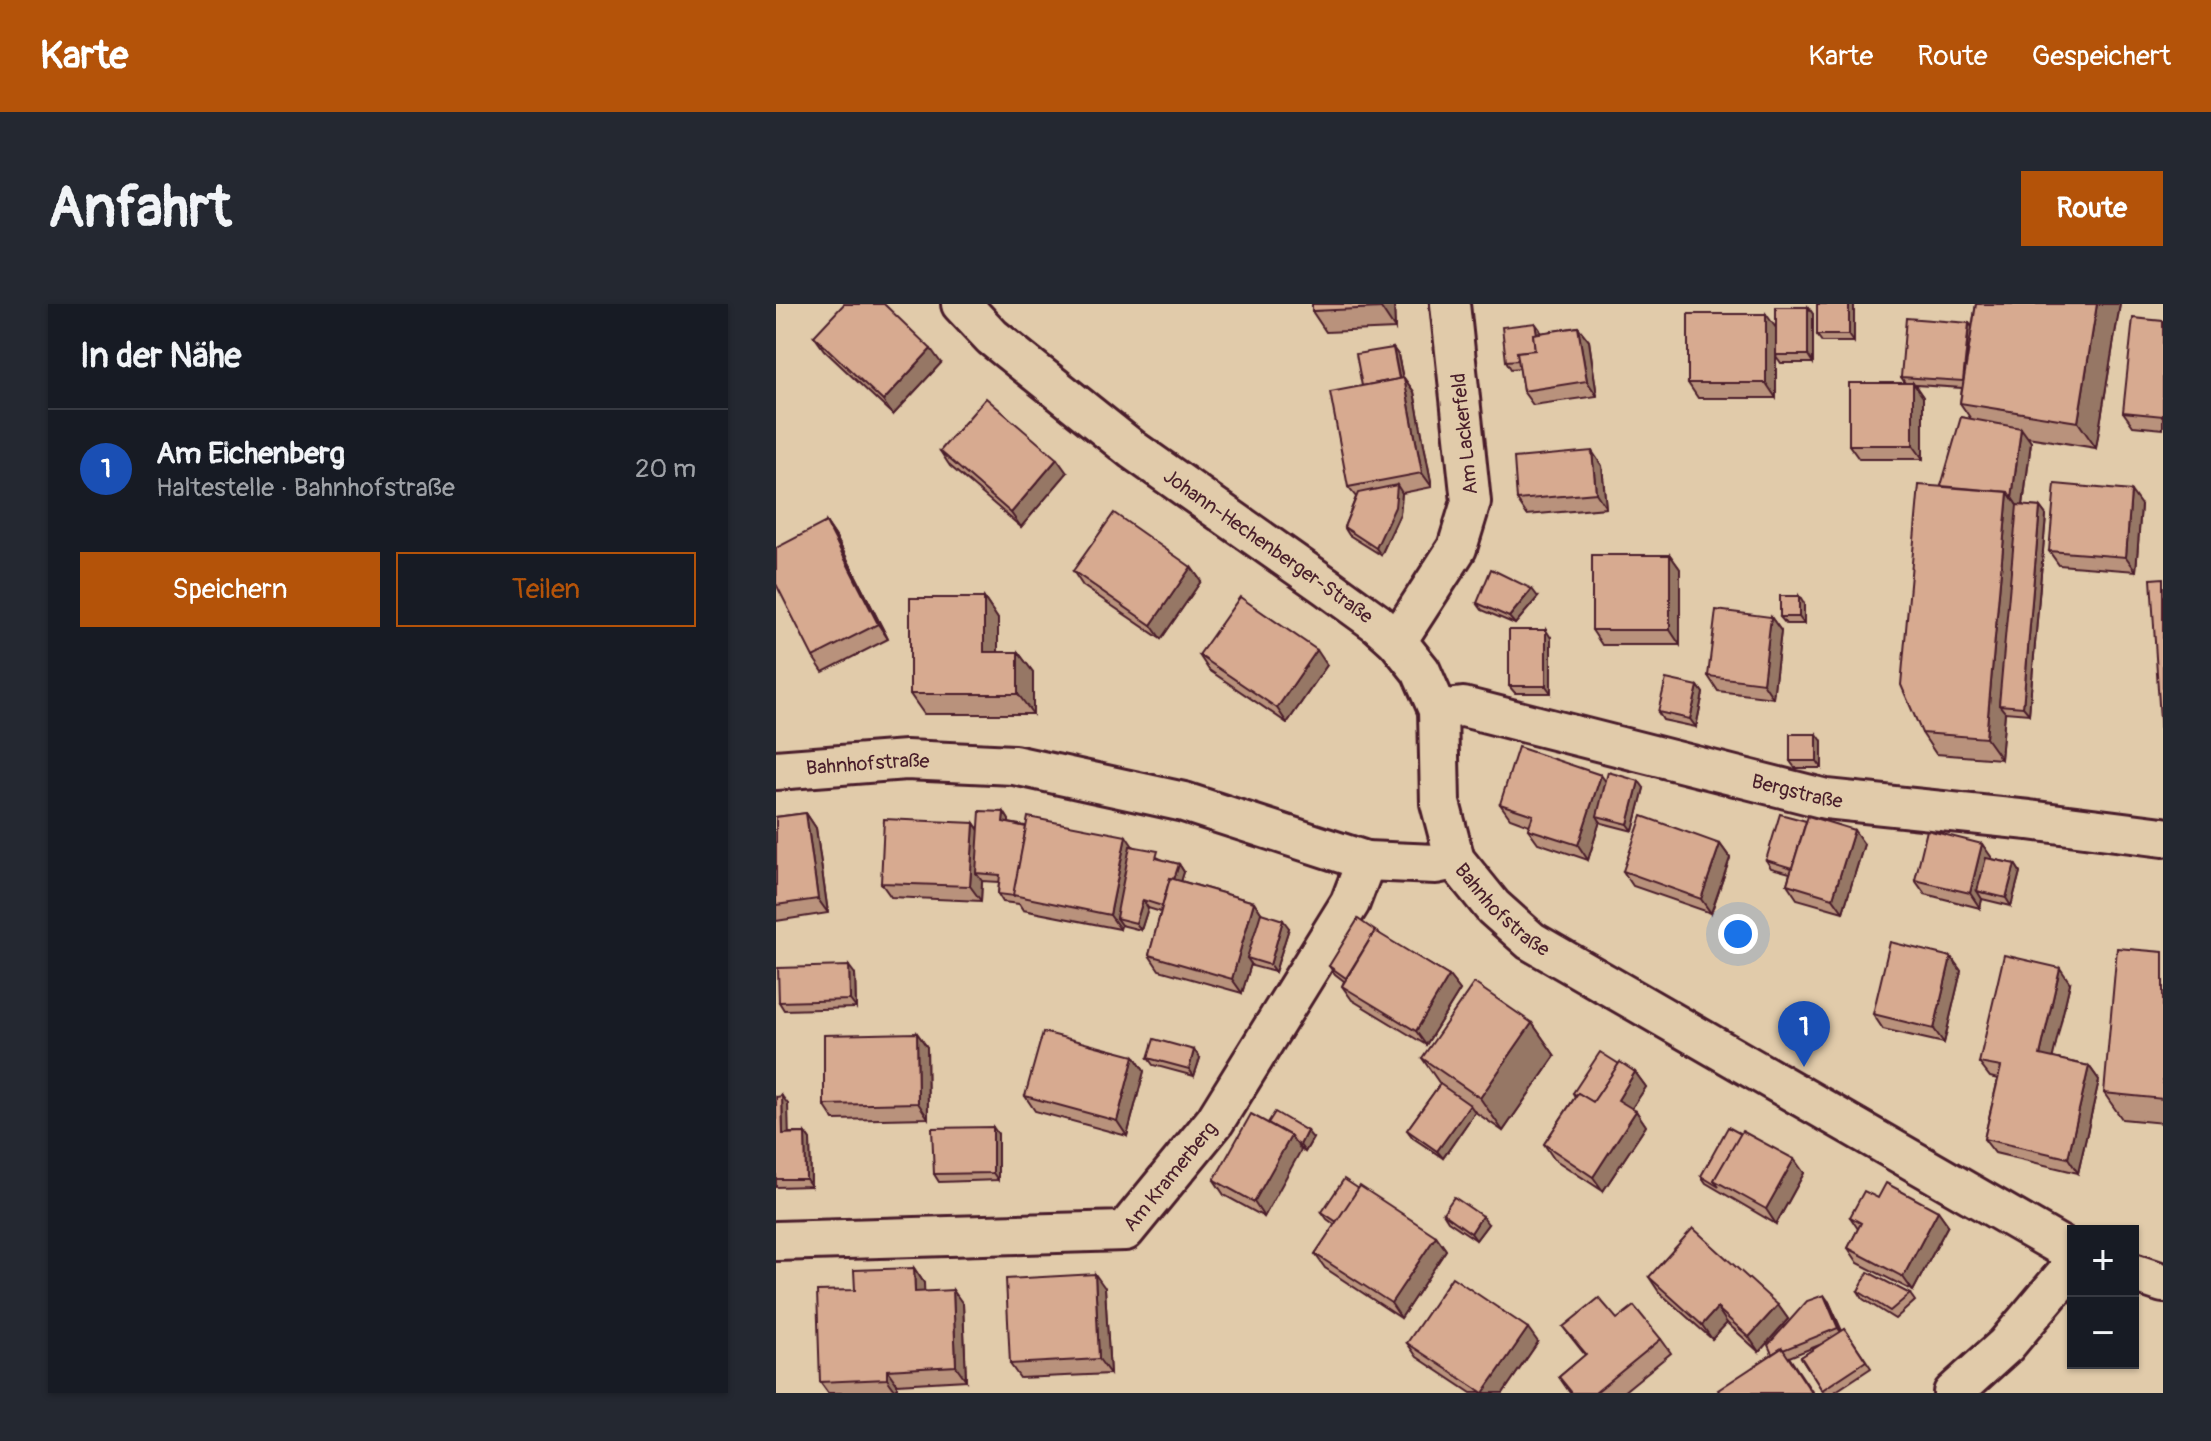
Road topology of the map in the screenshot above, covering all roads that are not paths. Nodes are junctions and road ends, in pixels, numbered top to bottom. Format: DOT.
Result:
graph roads {
  1 [pos="961,304"];
  2 [pos="1450,304"];
  3 [pos="1397,641"];
  4 [pos="1438,710"];
  5 [pos="776,770"];
  6 [pos="2163,837"];
  7 [pos="1455,860"];
  8 [pos="1366,861"];
  9 [pos="776,1241"];
  10 [pos="2067,1250"];
  11 [pos="2067,1272"];
  12 [pos="2139,1275"];
  13 [pos="2163,1283"];
  14 [pos="1953,1393"];
  1 -- 3 [label="street, Johann-Hechenberger-Straße"];
  2 -- 3 [label="street, Am Lackerfeld"];
  3 -- 4 [label="street, Johann-Hechenberger-Straße"];
  4 -- 6 [label="street, Bergstraße"];
  4 -- 7 [label="street, Johann-Hechenberger-Straße"];
  5 -- 8 [label="street, Bahnhofstraße"];
  7 -- 8 [label="street, Bahnhofstraße"];
  7 -- 10 [label="street, Bahnhofstraße"];
  8 -- 9 [label="street, Am Kramerberg"];
  11 -- 14 [label="street"];
  12 -- 13 [label="street"];
}
